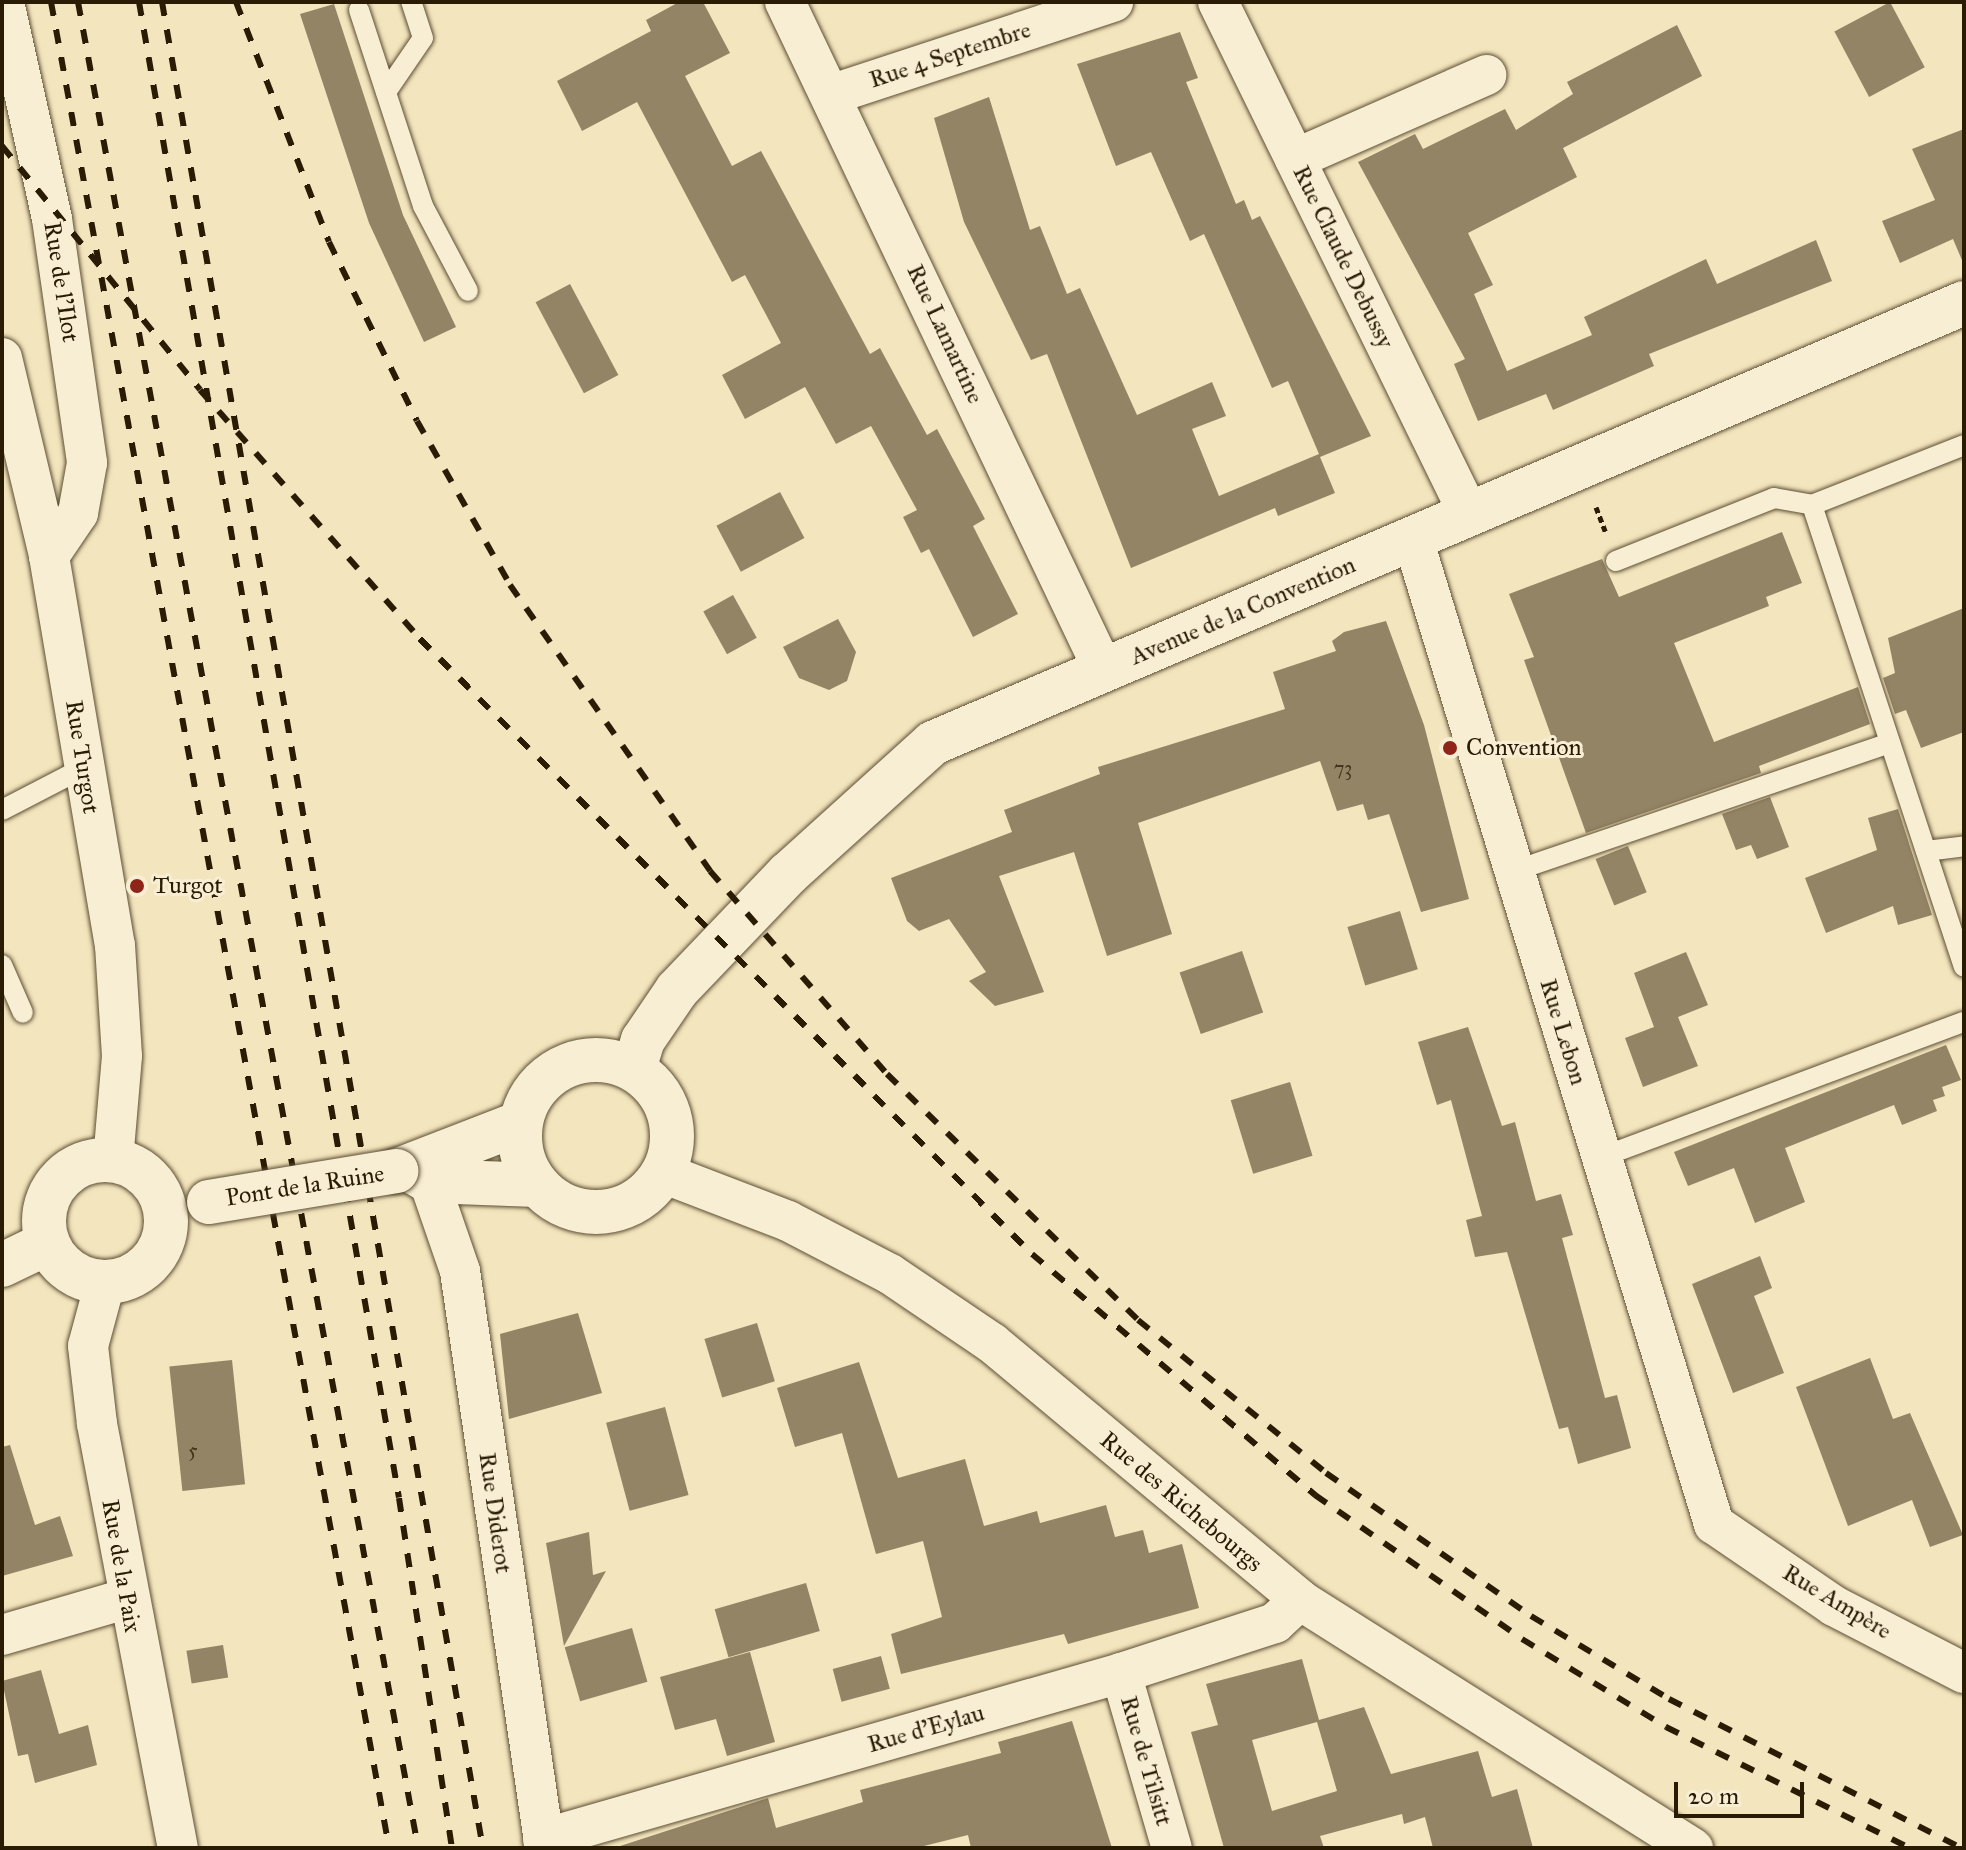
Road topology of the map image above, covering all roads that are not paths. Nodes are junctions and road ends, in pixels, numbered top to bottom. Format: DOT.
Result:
graph roads {
  1 [pos="4,2"];
  2 [pos="411,2"];
  3 [pos="785,2"];
  4 [pos="1113,2"];
  5 [pos="1218,2"];
  6 [pos="359,10"];
  7 [pos="1486,75"];
  8 [pos="386,92"];
  9 [pos="833,94"];
  10 [pos="1295,159"];
  11 [pos="468,291"];
  12 [pos="1964,303"];
  13 [pos="2,358"];
  14 [pos="1964,445"];
  15 [pos="1812,505"];
  16 [pos="1468,512"];
  17 [pos="1413,539"];
  18 [pos="49,556"];
  19 [pos="1616,561"];
  20 [pos="1102,667"];
  21 [pos="1890,743"];
  22 [pos="83,768"];
  23 [pos="2,810"];
  24 [pos="1964,846"];
  25 [pos="1926,851"];
  26 [pos="1514,871"];
  27 [pos="2,965"];
  28 [pos="1964,967"];
  29 [pos="23,1013"];
  30 [pos="1964,1022"];
  31 [pos="634,1069"];
  32 [pos="520,1123"];
  33 [pos="1602,1157"];
  34 [pos="113,1160"];
  35 [pos="663,1173"];
  36 [pos="411,1174"];
  37 [pos="537,1185"];
  38 [pos="166,1212"];
  39 [pos="48,1243"];
  40 [pos="2,1265"];
  41 [pos="105,1283"];
  42 [pos="1714,1524"];
  43 [pos="125,1599"];
  44 [pos="1300,1600"];
  45 [pos="2,1635"];
  46 [pos="1121,1673"];
  47 [pos="1964,1673"];
  48 [pos="544,1843"];
  49 [pos="178,1848"];
  50 [pos="1172,1848"];
  51 [pos="1693,1848"];
  1 -- 18 [label="street, Rue de l'Ilot"];
  2 -- 8 [label="lane"];
  3 -- 9 [label="street, Rue Lamartine"];
  4 -- 9 [label="street, Rue 4 Septembre"];
  5 -- 10 [label="street, Rue Claude Debussy"];
  6 -- 8 [label="lane"];
  7 -- 10 [label="street"];
  8 -- 11 [label="lane"];
  9 -- 20 [label="street, Rue Lamartine"];
  10 -- 16 [label="street, Rue Claude Debussy"];
  12 -- 16 [label="street, Avenue de la Convention"];
  13 -- 18 [label="street, Rue Turgot"];
  14 -- 15 [label="lane"];
  15 -- 19 [label="lane"];
  15 -- 21 [label="lane"];
  16 -- 17 [label="street, Avenue de la Convention"];
  17 -- 20 [label="street, Avenue de la Convention"];
  17 -- 26 [label="street, Rue Lebon"];
  18 -- 22 [label="street, Rue Turgot"];
  20 -- 31 [label="street, Avenue de la Convention"];
  21 -- 25 [label="lane"];
  21 -- 26 [label="lane"];
  22 -- 23 [label="lane"];
  22 -- 34 [label="street, Rue Turgot"];
  24 -- 25 [label="lane"];
  25 -- 28 [label="lane"];
  26 -- 33 [label="street, Rue Lebon"];
  27 -- 29 [label="lane"];
  30 -- 33 [label="lane"];
  31 -- 32 [label="street"];
  31 -- 35 [label="street"];
  32 -- 36 [label="street"];
  32 -- 37 [label="street"];
  33 -- 42 [label="street, Rue Lebon"];
  34 -- 38 [label="street"];
  34 -- 39 [label="street"];
  35 -- 37 [label="street"];
  35 -- 44 [label="street, Rue des Richebourgs"];
  36 -- 37 [label="street, Pont de la Ruine"];
  36 -- 38 [label="street, Pont de la Ruine, bridge"];
  36 -- 48 [label="street, Rue Diderot"];
  38 -- 41 [label="street"];
  39 -- 40 [label="street"];
  39 -- 41 [label="street"];
  41 -- 43 [label="street, Rue de la Paix"];
  42 -- 47 [label="street, Rue Ampère"];
  43 -- 45 [label="street"];
  43 -- 49 [label="street, Rue de la Paix"];
  44 -- 46 [label="street, Rue d'Eylau"];
  44 -- 51 [label="street, Rue des Richebourgs"];
  46 -- 48 [label="street, Rue d'Eylau"];
  46 -- 50 [label="street, Rue de Tilsitt"];
}
